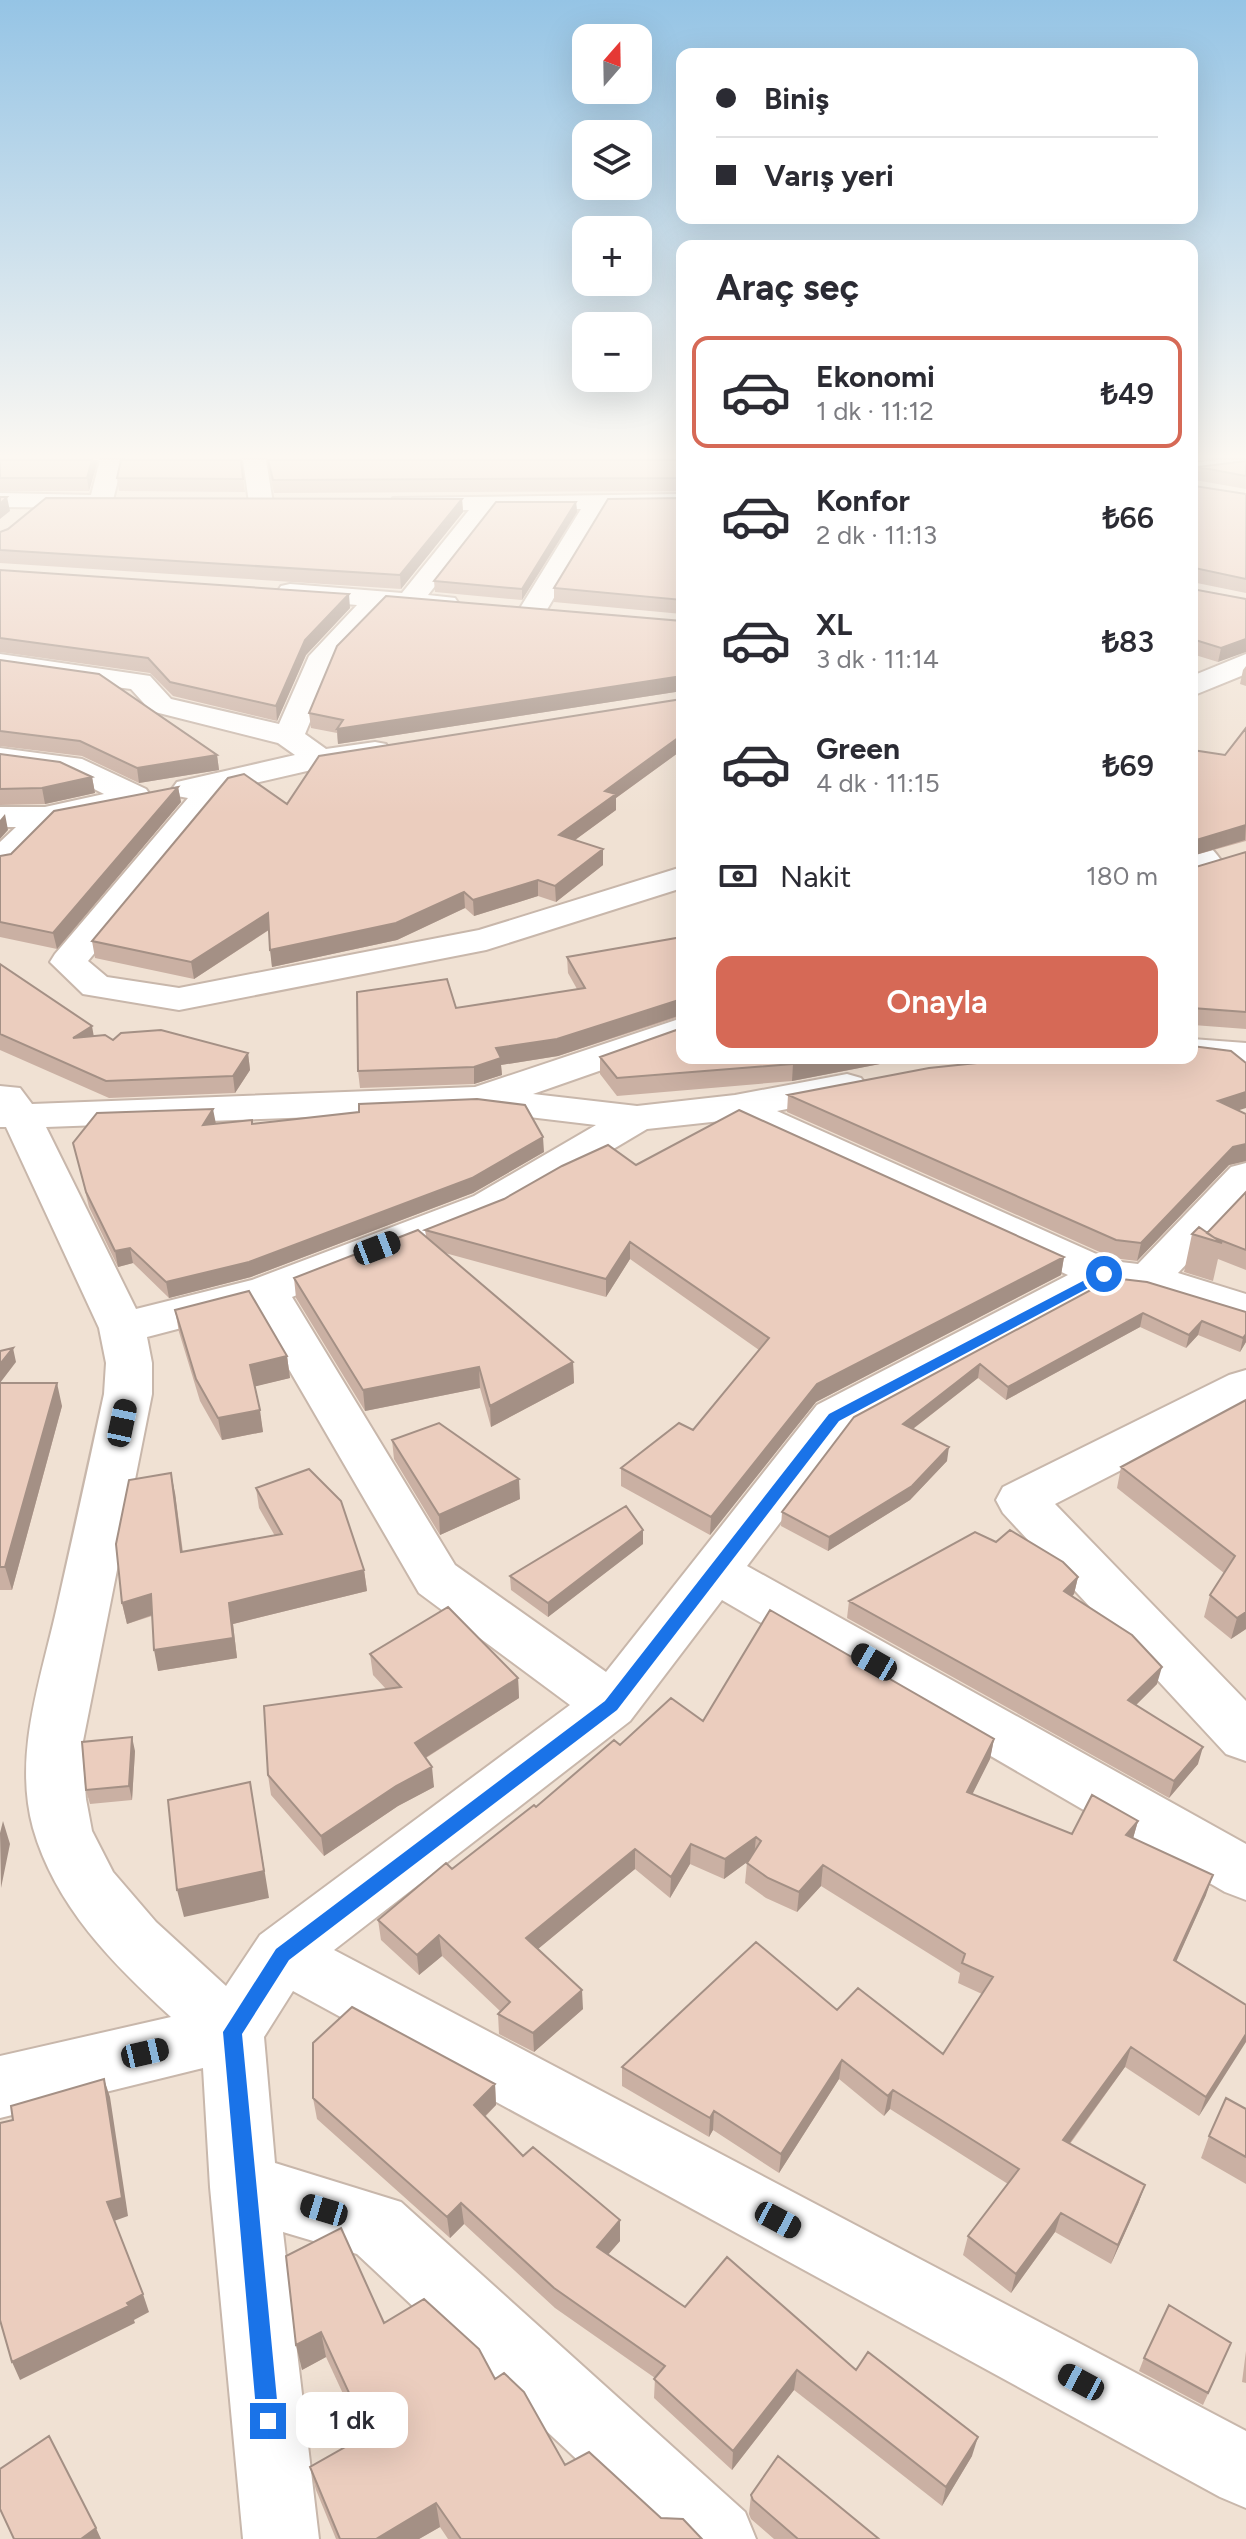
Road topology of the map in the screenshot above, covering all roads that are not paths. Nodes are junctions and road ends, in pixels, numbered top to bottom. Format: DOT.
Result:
graph roads {
  1 [pos="427,578"];
  2 [pos="552,578"];
  3 [pos="269,591"];
  4 [pos="379,598"];
  5 [pos="410,600"];
  6 [pos="470,606"];
  7 [pos="500,610"];
  8 [pos="531,613"];
  9 [pos="561,615"];
  10 [pos="0,663"];
  11 [pos="1246,663"];
  12 [pos="1198,684"];
  13 [pos="289,736"];
  14 [pos="398,747"];
  15 [pos="0,757"];
  16 [pos="320,759"];
  17 [pos="217,784"];
  18 [pos="135,796"];
  19 [pos="0,811"];
  20 [pos="0,817"];
  21 [pos="45,817"];
  22 [pos="0,861"];
  23 [pos="676,879"];
  24 [pos="676,1031"];
  25 [pos="1198,1051"];
  26 [pos="1246,1055"];
  27 [pos="882,1079"];
  28 [pos="478,1099"];
  29 [pos="7,1106"];
  30 [pos="735,1107"];
  31 [pos="637,1118"];
  32 [pos="1246,1176"];
  33 [pos="1126,1276"];
  34 [pos="266,1291"];
  35 [pos="1246,1309"];
  36 [pos="122,1328"];
  37 [pos="1246,1386"];
  38 [pos="714,1571"];
  39 [pos="611,1705"];
  40 [pos="1246,1738"];
  41 [pos="1246,1874"];
  42 [pos="282,1954"];
  43 [pos="232,2032"];
  44 [pos="0,2087"];
  45 [pos="244,2187"];
  46 [pos="1246,2471"];
  47 [pos="281,2539"];
  48 [pos="718,2539"];
  1 -- 5 [label="street"];
  2 -- 8 [label="street"];
  3 -- 4 [label="street"];
  4 -- 5 [label="street"];
  4 -- 13 [label="street"];
  5 -- 6 [label="street"];
  7 -- 8 [label="street"];
  8 -- 9 [label="street"];
  10 -- 13 [label="street"];
  11 -- 12 [label="street"];
  13 -- 16 [label="street"];
  14 -- 16 [label="street"];
  15 -- 18 [label="street"];
  16 -- 17 [label="street"];
  17 -- 18 [label="street"];
  17 -- 23 [label="street"];
  18 -- 21 [label="street"];
  19 -- 21 [label="street"];
  20 -- 21 [label="street"];
  21 -- 22 [label="street"];
  24 -- 28 [label="street"];
  25 -- 26 [label="street"];
  27 -- 30 [label="street"];
  28 -- 29 [label="street"];
  28 -- 31 [label="street"];
  29 -- 36 [label="street"];
  30 -- 31 [label="street"];
  30 -- 33 [label="street"];
  31 -- 34 [label="street"];
  32 -- 33 [label="street"];
  33 -- 35 [label="street"];
  33 -- 38 [label="street"];
  34 -- 36 [label="street"];
  34 -- 39 [label="street"];
  36 -- 43 [label="street"];
  37 -- 40 [label="street"];
  38 -- 39 [label="street"];
  38 -- 41 [label="street"];
  39 -- 42 [label="street"];
  42 -- 43 [label="street"];
  42 -- 46 [label="street"];
  43 -- 44 [label="street"];
  43 -- 45 [label="street"];
  45 -- 47 [label="street"];
  45 -- 48 [label="street"];
}
